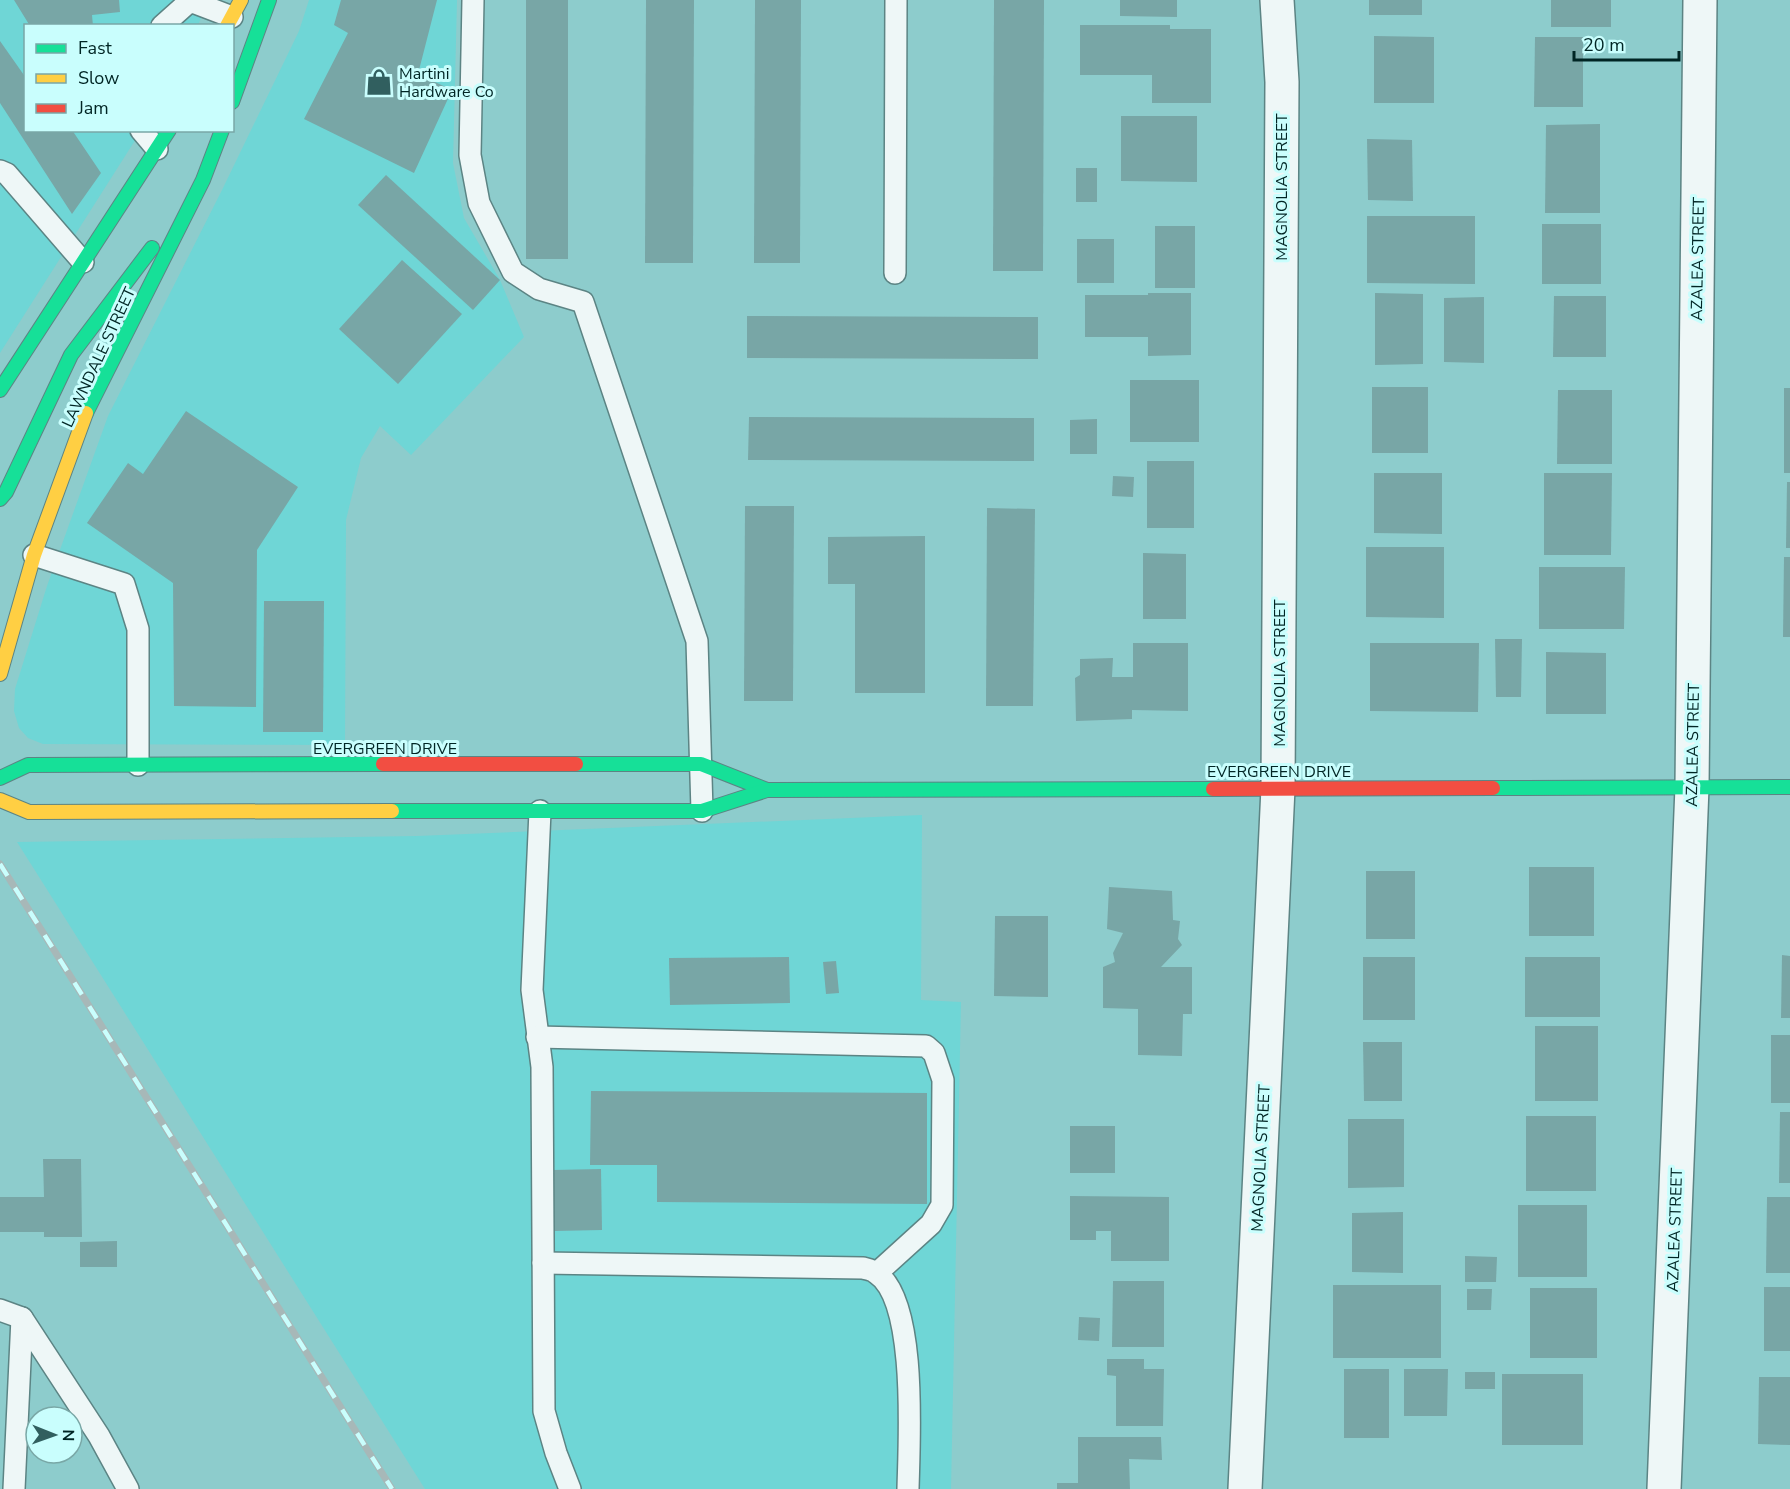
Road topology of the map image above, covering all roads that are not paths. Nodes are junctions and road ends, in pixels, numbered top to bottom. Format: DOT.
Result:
graph roads {
  1 [pos="269,0"];
  2 [pos="473,0"];
  3 [pos="896,0"];
  4 [pos="1277,0"];
  5 [pos="1700,0"];
  6 [pos="233,14"];
  7 [pos="164,24"];
  8 [pos="234,96"];
  9 [pos="143,132"];
  10 [pos="168,132"];
  11 [pos="221,132"];
  12 [pos="157,149"];
  13 [pos="0,171"];
  14 [pos="203,180"];
  15 [pos="83,262"];
  16 [pos="895,273"];
  17 [pos="0,390"];
  18 [pos="0,499"];
  19 [pos="34,555"];
  20 [pos="0,674"];
  21 [pos="701,764"];
  22 [pos="138,765"];
  23 [pos="0,778"];
  24 [pos="1692,787"];
  25 [pos="1790,787"];
  26 [pos="1278,788"];
  27 [pos="767,790"];
  28 [pos="0,800"];
  29 [pos="541,806"];
  30 [pos="702,811"];
  31 [pos="537,1037"];
  32 [pos="543,1263"];
  33 [pos="877,1273"];
  34 [pos="0,1310"];
  35 [pos="22,1318"];
  36 [pos="14,1489"];
  37 [pos="128,1489"];
  38 [pos="570,1489"];
  39 [pos="908,1489"];
  40 [pos="1245,1489"];
  41 [pos="1664,1489"];
  1 -- 8 [label="street"];
  2 -- 21 [label="lane"];
  3 -- 16 [label="lane"];
  4 -- 26 [label="street, MAGNOLIA STREET"];
  5 -- 24 [label="street, AZALEA STREET"];
  6 -- 7 [label="lane"];
  9 -- 12 [label="lane"];
  10 -- 12 [label="street"];
  11 -- 14 [label="street, LAWNDALE STREET"];
  12 -- 15 [label="street"];
  13 -- 15 [label="lane"];
  14 -- 18 [label="street"];
  14 -- 19 [label="street, LAWNDALE STREET"];
  15 -- 17 [label="street"];
  19 -- 20 [label="street, LAWNDALE STREET"];
  19 -- 22 [label="lane"];
  21 -- 22 [label="street, EVERGREEN DRIVE"];
  21 -- 27 [label="street, EVERGREEN DRIVE"];
  21 -- 30 [label="lane"];
  22 -- 23 [label="street, EVERGREEN DRIVE"];
  24 -- 25 [label="street, EVERGREEN DRIVE"];
  24 -- 26 [label="street, EVERGREEN DRIVE"];
  24 -- 41 [label="street, AZALEA STREET"];
  26 -- 27 [label="street, EVERGREEN DRIVE"];
  26 -- 40 [label="street, MAGNOLIA STREET"];
  27 -- 30 [label="street, EVERGREEN DRIVE"];
  28 -- 29 [label="street, EVERGREEN DRIVE"];
  29 -- 30 [label="street, EVERGREEN DRIVE"];
  29 -- 31 [label="lane"];
  31 -- 32 [label="lane"];
  31 -- 33 [label="lane"];
  32 -- 33 [label="lane"];
  32 -- 38 [label="lane"];
  33 -- 39 [label="lane"];
  34 -- 35 [label="lane"];
  35 -- 36 [label="lane"];
  35 -- 37 [label="lane"];
}
